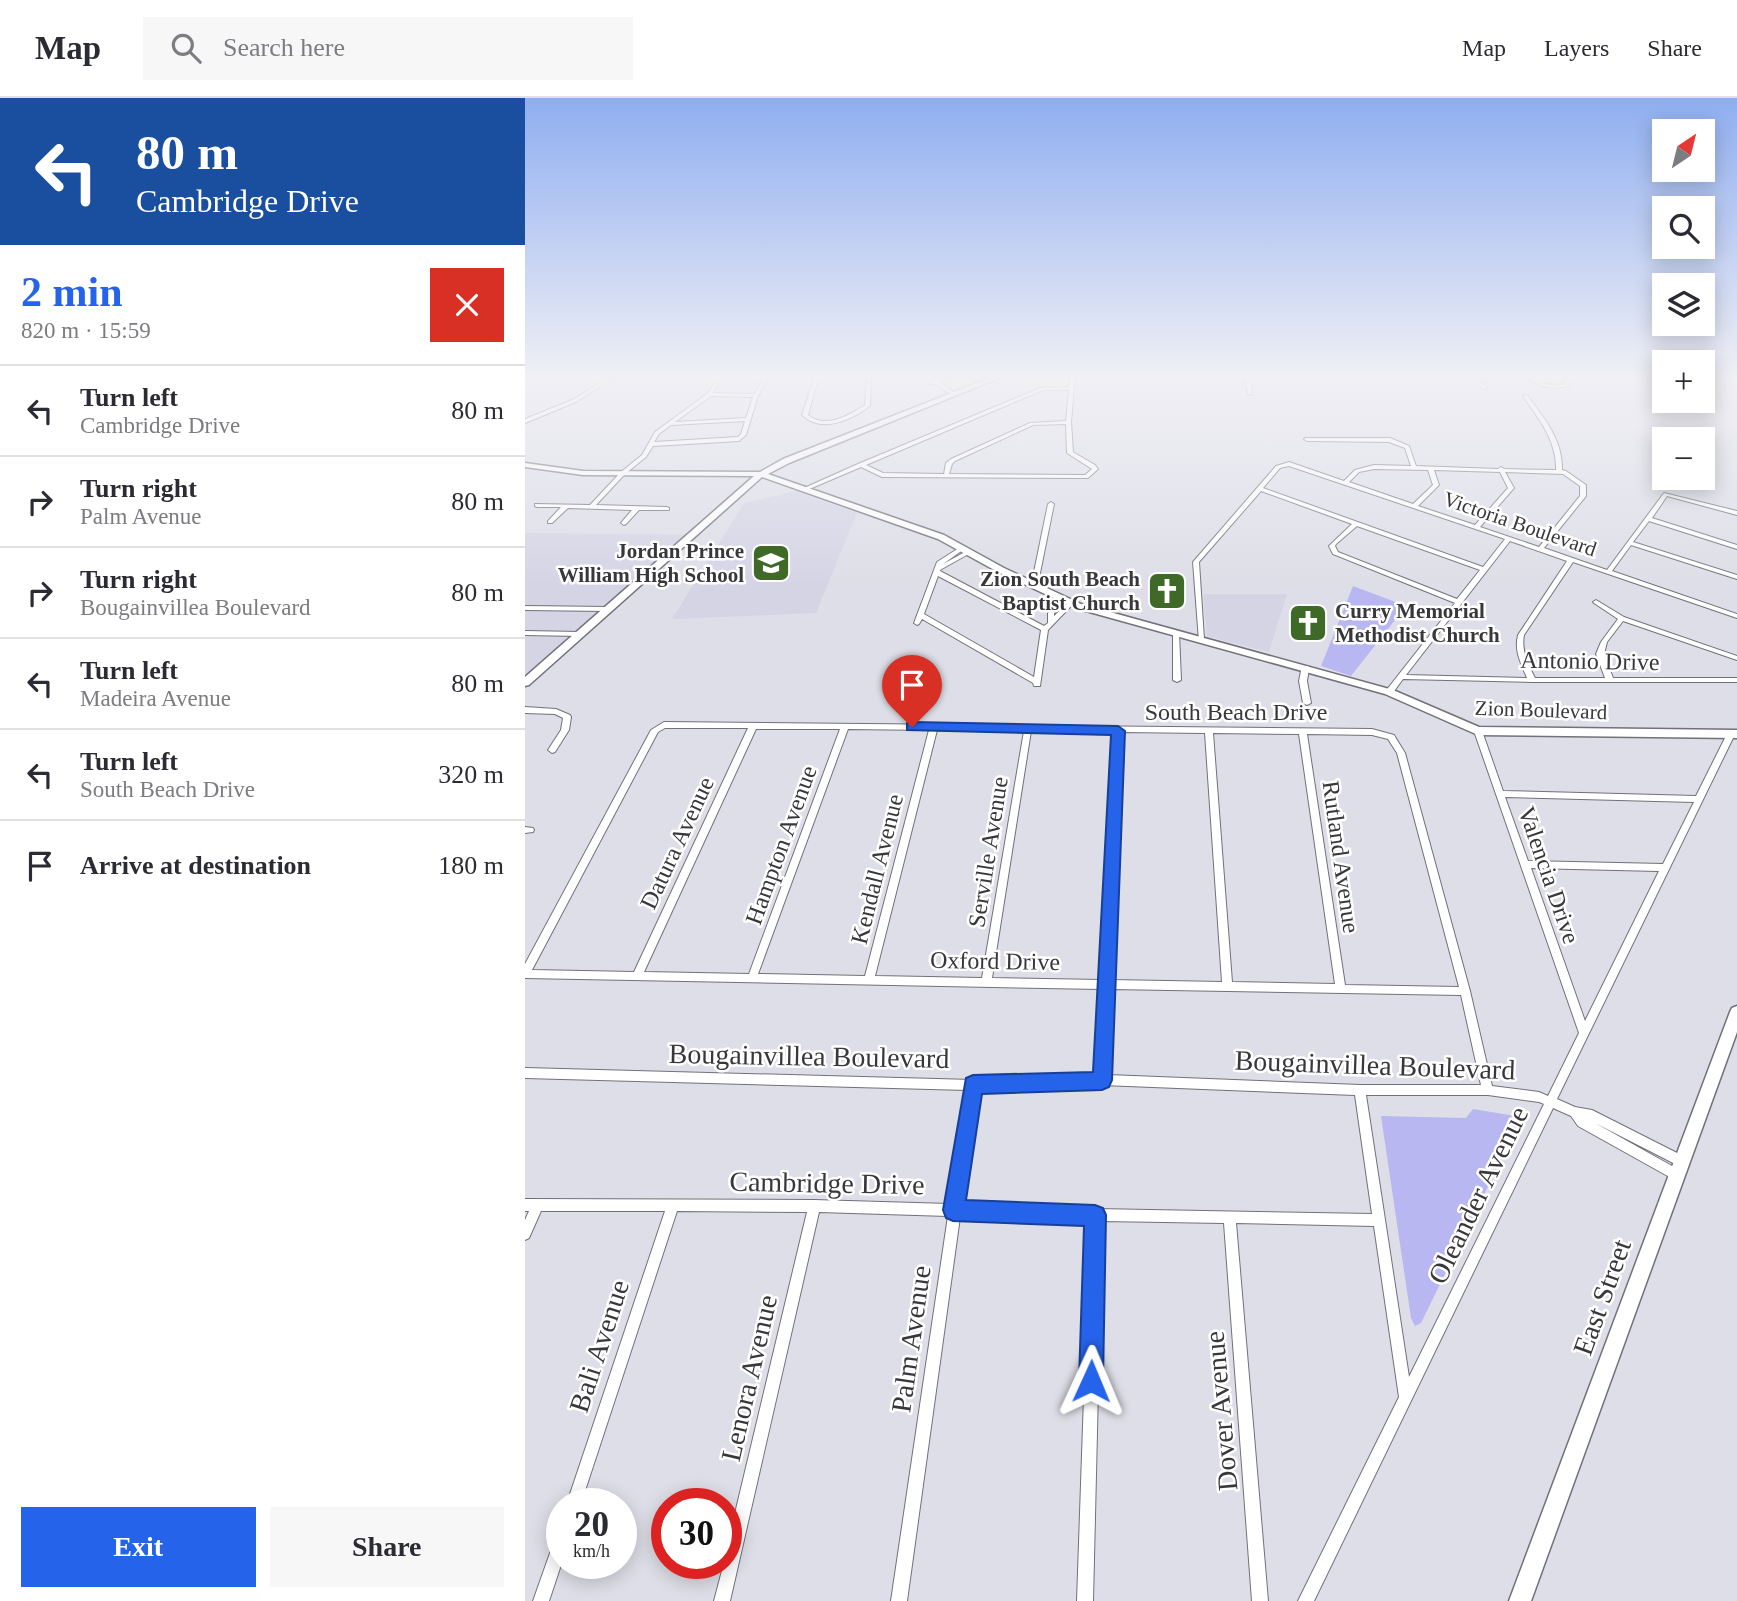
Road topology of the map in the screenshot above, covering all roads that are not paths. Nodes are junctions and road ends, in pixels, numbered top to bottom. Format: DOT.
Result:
graph roads {
  1 [pos="650,446"];
  2 [pos="823,446"];
  3 [pos="907,446"];
  4 [pos="983,446"];
  5 [pos="1070,446"];
  6 [pos="1405,446"];
  7 [pos="1555,446"];
  8 [pos="525,465"];
  9 [pos="860,466"];
  10 [pos="1415,468"];
  11 [pos="1430,468"];
  12 [pos="1501,469"];
  13 [pos="1559,471"];
  14 [pos="622,473"];
  15 [pos="761,474"];
  16 [pos="946,476"];
  17 [pos="1345,482"];
  18 [pos="805,489"];
  19 [pos="1261,489"];
  20 [pos="1051,504"];
  21 [pos="537,505"];
  22 [pos="566,506"];
  23 [pos="1415,506"];
  24 [pos="591,507"];
  25 [pos="636,508"];
  26 [pos="667,509"];
  27 [pos="1737,513"];
  28 [pos="1647,518"];
  29 [pos="550,522"];
  30 [pos="624,523"];
  31 [pos="1355,524"];
  32 [pos="1476,527"];
  33 [pos="1508,538"];
  34 [pos="1630,543"];
  35 [pos="1737,547"];
  36 [pos="1540,549"];
  37 [pos="965,550"];
  38 [pos="1571,560"];
  39 [pos="1483,569"];
  40 [pos="937,571"];
  41 [pos="1608,572"];
  42 [pos="1737,577"];
  43 [pos="1027,582"];
  44 [pos="1458,601"];
  45 [pos="1067,602"];
  46 [pos="1596,602"];
  47 [pos="525,608"];
  48 [pos="608,609"];
  49 [pos="920,615"];
  50 [pos="1737,616"];
  51 [pos="1622,618"];
  52 [pos="917,624"];
  53 [pos="1048,626"];
  54 [pos="525,633"];
  55 [pos="1176,633"];
  56 [pos="580,634"];
  57 [pos="1201,639"];
  58 [pos="1737,659"];
  59 [pos="1305,668"];
  60 [pos="1400,677"];
  61 [pos="1177,680"];
  62 [pos="1532,680"];
  63 [pos="1610,680"];
  64 [pos="1737,680"];
  65 [pos="525,683"];
  66 [pos="1388,692"];
  67 [pos="1307,703"];
  68 [pos="525,710"];
  69 [pos="753,726"];
  70 [pos="845,726"];
  71 [pos="934,727"];
  72 [pos="1028,728"];
  73 [pos="1118,731"];
  74 [pos="1209,731"];
  75 [pos="1478,731"];
  76 [pos="1303,732"];
  77 [pos="1734,734"];
  78 [pos="552,750"];
  79 [pos="1500,794"];
  80 [pos="1699,799"];
  81 [pos="1525,864"];
  82 [pos="1666,868"];
  83 [pos="525,974"];
  84 [pos="637,976"];
  85 [pos="752,978"];
  86 [pos="869,980"];
  87 [pos="986,982"];
  88 [pos="1106,985"];
  89 [pos="1227,987"];
  90 [pos="1341,989"];
  91 [pos="1465,991"];
  92 [pos="1737,1012"];
  93 [pos="1584,1032"];
  94 [pos="525,1073"];
  95 [pos="1102,1080"];
  96 [pos="973,1085"];
  97 [pos="1360,1090"];
  98 [pos="1488,1090"];
  99 [pos="1551,1101"];
  100 [pos="1679,1168"];
  101 [pos="673,1205"];
  102 [pos="531,1206"];
  103 [pos="814,1206"];
  104 [pos="953,1210"];
  105 [pos="1095,1215"];
  106 [pos="1230,1218"];
  107 [pos="1380,1220"];
  108 [pos="525,1234"];
  109 [pos="1406,1398"];
  110 [pos="579,1488"];
  111 [pos="548,1579"];
  112 [pos="541,1601"];
  113 [pos="722,1601"];
  114 [pos="899,1601"];
  115 [pos="1085,1601"];
  116 [pos="1261,1601"];
  117 [pos="1306,1601"];
  118 [pos="1520,1601"];
  1 -- 14 [label="street"];
  2 -- 15 [label="main road"];
  3 -- 9 [label="street"];
  4 -- 16 [label="street"];
  5 -- 16 [label="street"];
  6 -- 10 [label="street"];
  7 -- 13 [label="street"];
  8 -- 14 [label="main road"];
  9 -- 16 [label="street"];
  9 -- 18 [label="street"];
  10 -- 11 [label="street"];
  10 -- 17 [label="street"];
  11 -- 12 [label="street"];
  11 -- 23 [label="street"];
  12 -- 13 [label="street"];
  12 -- 32 [label="street"];
  13 -- 36 [label="street"];
  14 -- 15 [label="main road"];
  14 -- 24 [label="street"];
  15 -- 18 [label="main road, Zion Boulevard"];
  15 -- 48 [label="main road"];
  17 -- 19 [label="street, Victoria Boulevard"];
  17 -- 23 [label="street, Victoria Boulevard"];
  18 -- 37 [label="main road, Zion Boulevard"];
  19 -- 31 [label="street"];
  19 -- 57 [label="street"];
  20 -- 43 [label="street"];
  21 -- 22 [label="street"];
  22 -- 24 [label="street"];
  22 -- 29 [label="street"];
  23 -- 32 [label="street, Victoria Boulevard"];
  24 -- 25 [label="street"];
  25 -- 26 [label="street"];
  25 -- 30 [label="street"];
  27 -- 28 [label="street"];
  28 -- 34 [label="street"];
  28 -- 35 [label="street"];
  31 -- 39 [label="street"];
  31 -- 44 [label="street"];
  32 -- 33 [label="street, Victoria Boulevard"];
  33 -- 36 [label="street, Victoria Boulevard"];
  33 -- 39 [label="street"];
  34 -- 41 [label="street"];
  34 -- 42 [label="street"];
  36 -- 38 [label="street, Victoria Boulevard"];
  37 -- 40 [label="street"];
  37 -- 43 [label="main road, Zion Boulevard"];
  38 -- 41 [label="street, Victoria Boulevard"];
  38 -- 62 [label="street"];
  39 -- 44 [label="street"];
  40 -- 49 [label="street"];
  40 -- 53 [label="street"];
  41 -- 50 [label="street, Victoria Boulevard"];
  43 -- 45 [label="main road, Zion Boulevard"];
  44 -- 60 [label="street"];
  45 -- 53 [label="street"];
  45 -- 55 [label="main road, Zion Boulevard"];
  46 -- 51 [label="street"];
  47 -- 48 [label="street"];
  48 -- 56 [label="main road"];
  49 -- 52 [label="street"];
  49 -- 53 [label="street"];
  51 -- 58 [label="street"];
  51 -- 63 [label="street"];
  54 -- 56 [label="street"];
  55 -- 57 [label="main road, Zion Boulevard"];
  55 -- 61 [label="street"];
  56 -- 65 [label="main road"];
  57 -- 59 [label="main road, Zion Boulevard"];
  59 -- 66 [label="main road, Zion Boulevard"];
  59 -- 67 [label="street"];
  60 -- 62 [label="street, Antonio Drive"];
  60 -- 66 [label="street"];
  62 -- 63 [label="street, Antonio Drive"];
  63 -- 64 [label="street, Antonio Drive"];
  66 -- 75 [label="main road, Zion Boulevard"];
  68 -- 78 [label="street"];
  69 -- 70 [label="street, South Beach Drive"];
  69 -- 83 [label="street, South Beach Drive"];
  69 -- 84 [label="street, Datura Avenue"];
  70 -- 71 [label="street, South Beach Drive"];
  70 -- 85 [label="street, Hampton Avenue"];
  71 -- 72 [label="street, South Beach Drive"];
  71 -- 86 [label="street, Kendall Avenue"];
  72 -- 73 [label="street, South Beach Drive"];
  72 -- 87 [label="street, Serville Avenue"];
  73 -- 74 [label="street, South Beach Drive"];
  73 -- 88 [label="street"];
  74 -- 76 [label="street, South Beach Drive"];
  74 -- 89 [label="street"];
  75 -- 77 [label="main road, Zion Boulevard"];
  75 -- 79 [label="street, Valencia Drive"];
  76 -- 90 [label="street, Rutland Avenue"];
  76 -- 91 [label="street, South Beach Drive"];
  77 -- 80 [label="street, Oleander Avenue"];
  79 -- 80 [label="street"];
  79 -- 81 [label="street, Valencia Drive"];
  80 -- 82 [label="street, Oleander Avenue"];
  81 -- 82 [label="street"];
  81 -- 93 [label="street, Valencia Drive"];
  82 -- 93 [label="street, Oleander Avenue"];
  83 -- 84 [label="street, Oxford Drive"];
  84 -- 85 [label="street, Oxford Drive"];
  85 -- 86 [label="street, Oxford Drive"];
  86 -- 87 [label="street, Oxford Drive"];
  87 -- 88 [label="street, Oxford Drive"];
  88 -- 89 [label="street, Oxford Drive"];
  88 -- 95 [label="street"];
  89 -- 90 [label="street, Oxford Drive"];
  90 -- 91 [label="street, Oxford Drive"];
  91 -- 98 [label="street, South Beach Drive"];
  92 -- 100 [label="main road, East Street"];
  93 -- 99 [label="street, Oleander Avenue"];
  94 -- 96 [label="street, Bougainvillea Boulevard"];
  95 -- 96 [label="street, Bougainvillea Boulevard"];
  95 -- 97 [label="street, Bougainvillea Boulevard"];
  96 -- 104 [label="street, Palm Avenue"];
  97 -- 98 [label="street, Bougainvillea Boulevard"];
  97 -- 107 [label="street"];
  98 -- 99 [label="street, Bougainvillea Boulevard"];
  99 -- 100 [label="street, Bougainvillea Boulevard"];
  99 -- 109 [label="street, Oleander Avenue"];
  100 -- 118 [label="main road, East Street"];
  101 -- 102 [label="street, Cambridge Drive"];
  101 -- 103 [label="street, Cambridge Drive"];
  101 -- 110 [label="street, Bali Avenue"];
  102 -- 108 [label="street"];
  103 -- 104 [label="street, Cambridge Drive"];
  103 -- 113 [label="street, Lenora Avenue"];
  104 -- 105 [label="street, Cambridge Drive"];
  104 -- 114 [label="street, Palm Avenue"];
  105 -- 106 [label="street, Cambridge Drive"];
  105 -- 115 [label="street"];
  106 -- 107 [label="street, Cambridge Drive"];
  106 -- 116 [label="street, Dover Avenue"];
  107 -- 109 [label="street"];
  109 -- 117 [label="street, Oleander Avenue"];
  111 -- 112 [label="street"];
}
